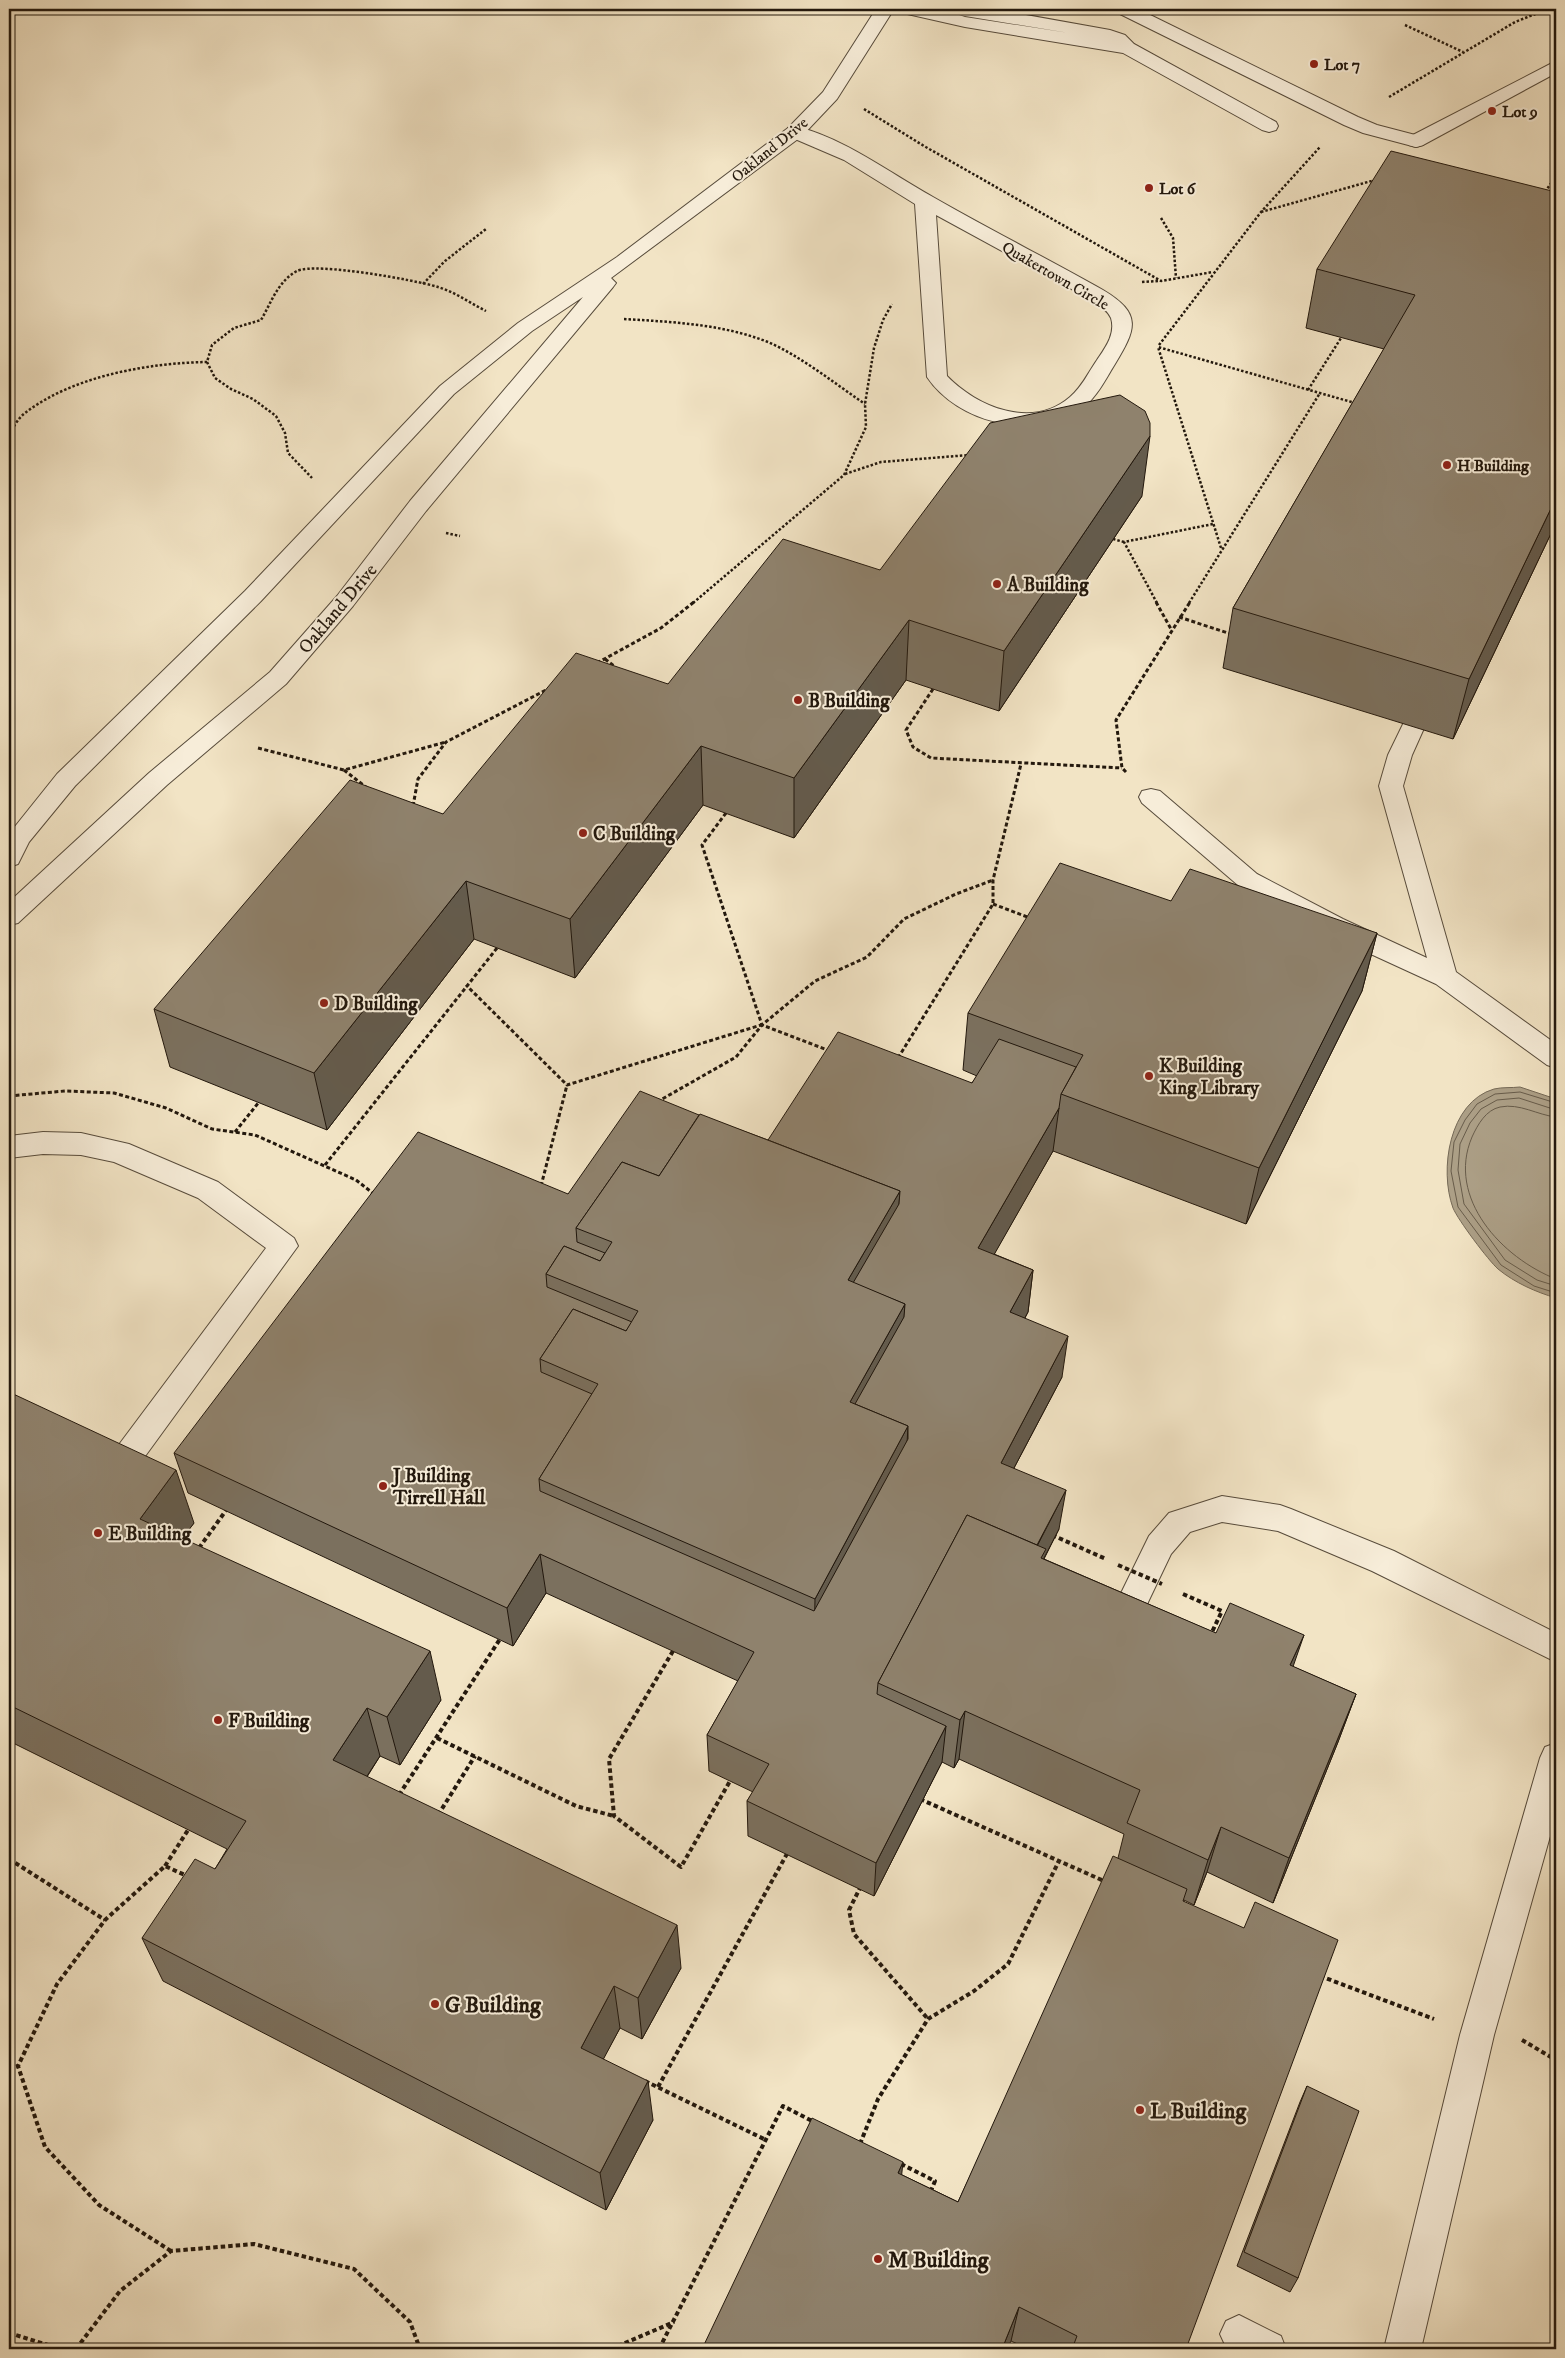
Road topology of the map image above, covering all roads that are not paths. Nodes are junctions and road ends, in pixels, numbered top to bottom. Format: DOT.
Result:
graph roads {
  1 [pos="886,9"];
  2 [pos="909,9"];
  3 [pos="946,9"];
  4 [pos="1124,9"];
  5 [pos="1128,48"];
  6 [pos="1556,66"];
  7 [pos="1269,126"];
  8 [pos="795,132"];
  9 [pos="1416,141"];
  10 [pos="1398,154"];
  11 [pos="925,201"];
  12 [pos="624,261"];
  13 [pos="1413,726"];
  14 [pos="1151,797"];
  15 [pos="9,858"];
  16 [pos="9,916"];
  17 [pos="1445,977"];
  18 [pos="1556,1058"];
  19 [pos="9,1147"];
  20 [pos="109,1482"];
  21 [pos="1112,1644"];
  22 [pos="1556,1648"];
  23 [pos="1556,1758"];
  24 [pos="1402,2349"];
  1 -- 8 [label="street, Oakland Drive"];
  2 -- 5 [label="street"];
  3 -- 5 [label="street"];
  4 -- 9 [label="street"];
  5 -- 7 [label="street"];
  6 -- 9 [label="street"];
  8 -- 11 [label="street, Quakertown Circle"];
  8 -- 12 [label="street, Oakland Drive"];
  9 -- 10 [label="street"];
  11 -- 11 [label="street, Quakertown Circle"];
  12 -- 15 [label="street, Oakland Drive"];
  12 -- 16 [label="street, Oakland Drive"];
  13 -- 17 [label="street"];
  14 -- 17 [label="street"];
  17 -- 18 [label="street"];
  19 -- 20 [label="street"];
  21 -- 22 [label="street"];
  23 -- 24 [label="street"];
}
